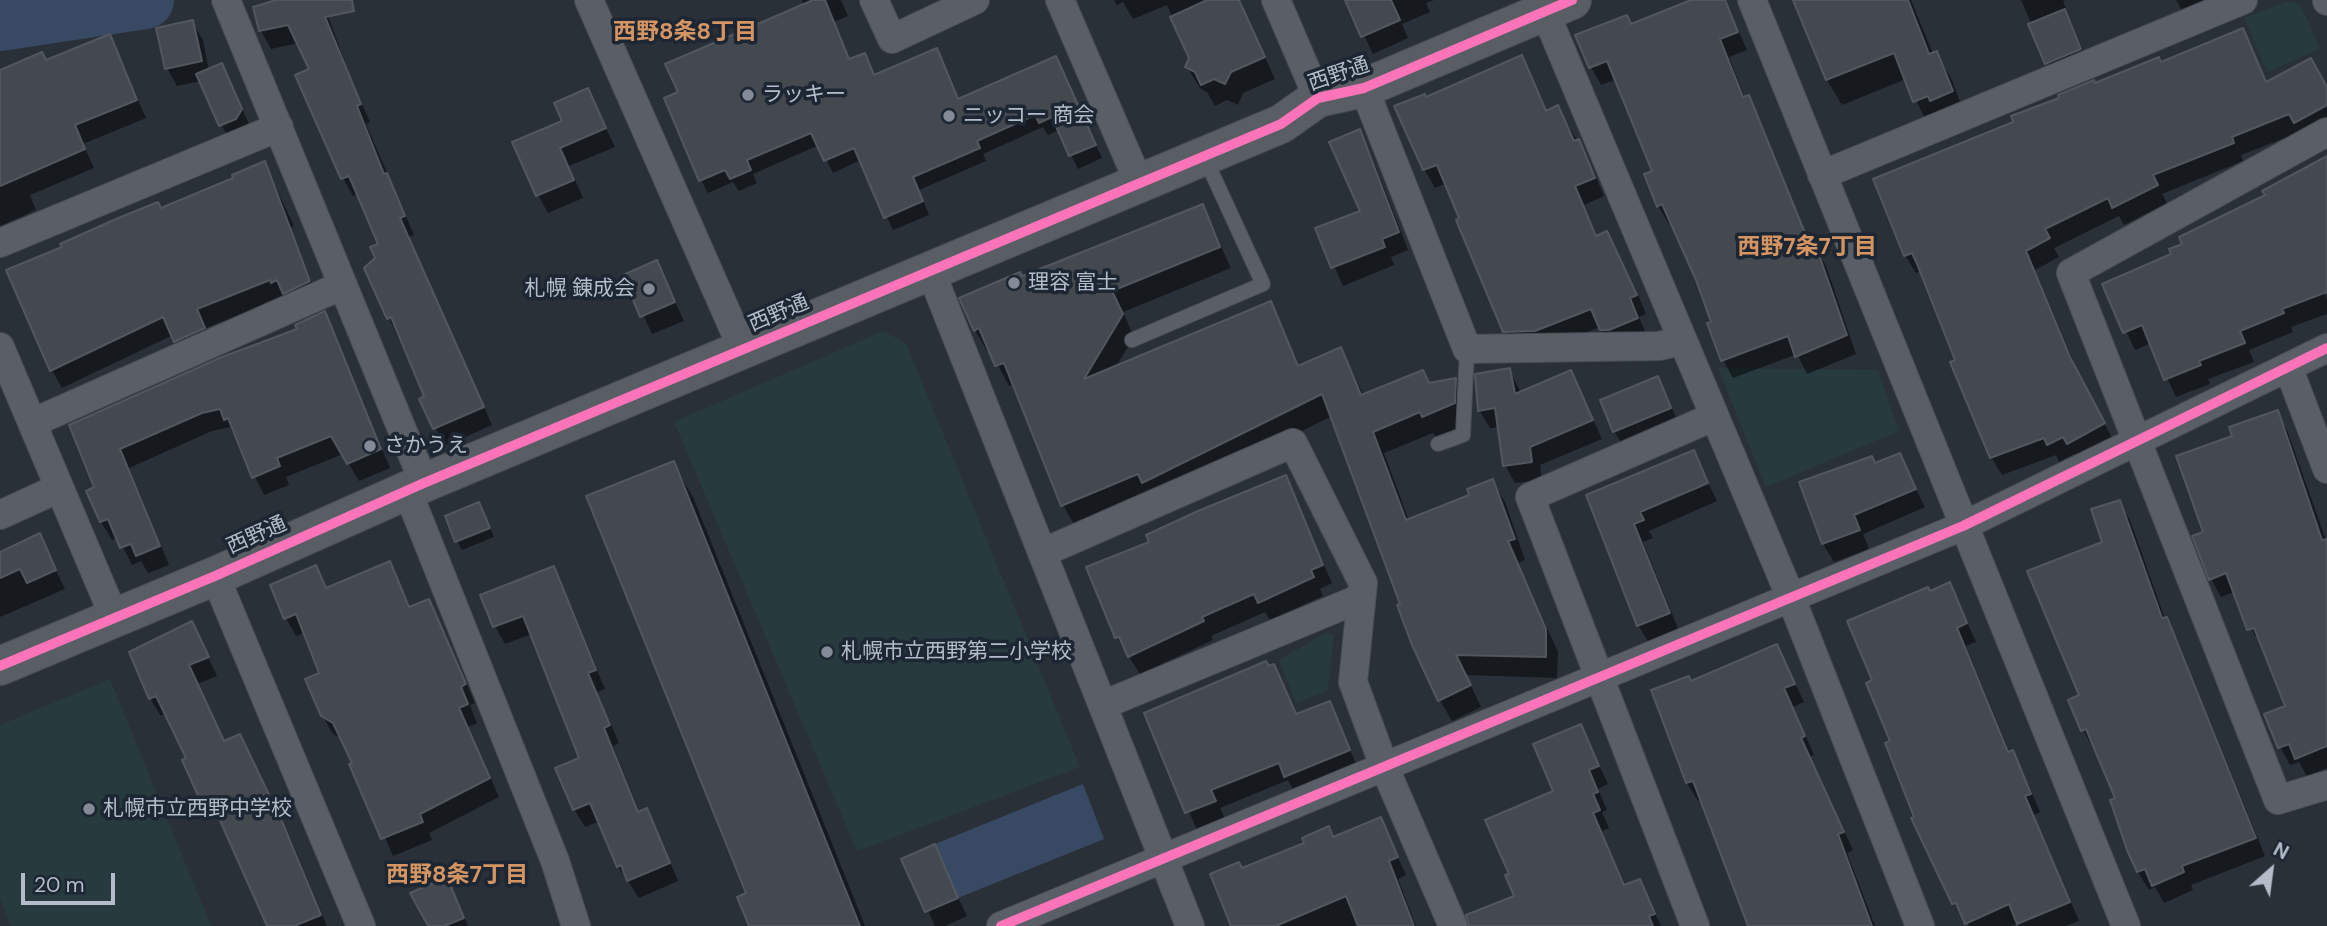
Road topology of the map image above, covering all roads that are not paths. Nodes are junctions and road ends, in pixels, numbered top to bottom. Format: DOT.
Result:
graph roads {
  1 [pos="226,0"];
  2 [pos="589,0"];
  3 [pos="874,0"];
  4 [pos="975,0"];
  5 [pos="1060,0"];
  6 [pos="1276,0"];
  7 [pos="1752,0"];
  8 [pos="2243,0"];
  9 [pos="1558,6"];
  10 [pos="1364,88"];
  11 [pos="1318,98"];
  12 [pos="279,127"];
  13 [pos="2327,132"];
  14 [pos="1204,156"];
  15 [pos="1822,174"];
  16 [pos="1139,183"];
  17 [pos="0,243"];
  18 [pos="931,272"];
  19 [pos="344,285"];
  20 [pos="1132,340"];
  21 [pos="1681,341"];
  22 [pos="0,347"];
  23 [pos="2327,348"];
  24 [pos="1466,349"];
  25 [pos="743,351"];
  26 [pos="2288,366"];
  27 [pos="1713,417"];
  28 [pos="32,423"];
  29 [pos="2136,441"];
  30 [pos="1438,444"];
  31 [pos="2327,469"];
  32 [pos="415,487"];
  33 [pos="59,488"];
  34 [pos="0,515"];
  35 [pos="1963,526"];
  36 [pos="1042,553"];
  37 [pos="215,576"];
  38 [pos="1361,598"];
  39 [pos="1791,598"];
  40 [pos="115,618"];
  41 [pos="0,666"];
  42 [pos="1601,677"];
  43 [pos="1103,705"];
  44 [pos="1384,766"];
  45 [pos="2327,785"];
  46 [pos="1164,858"];
  47 [pos="2120,924"];
  48 [pos="361,926"];
  49 [pos="576,926"];
  50 [pos="1001,926"];
  51 [pos="1191,926"];
  52 [pos="1453,926"];
  53 [pos="1695,926"];
  54 [pos="1920,926"];
  1 -- 12 [label="street"];
  2 -- 25 [label="street"];
  3 -- 4 [label="street"];
  5 -- 16 [label="street"];
  6 -- 11 [label="street"];
  7 -- 15 [label="street"];
  8 -- 15 [label="street"];
  9 -- 10 [label="street, 西野通"];
  9 -- 21 [label="street"];
  10 -- 11 [label="street, 西野通"];
  10 -- 24 [label="street"];
  11 -- 14 [label="street, 西野通"];
  12 -- 17 [label="street"];
  12 -- 19 [label="street"];
  13 -- 29 [label="street"];
  14 -- 16 [label="street, 西野通"];
  14 -- 20 [label="lane"];
  15 -- 35 [label="street"];
  16 -- 18 [label="street, 西野通"];
  18 -- 25 [label="street, 西野通"];
  18 -- 36 [label="street"];
  19 -- 28 [label="street"];
  19 -- 32 [label="street"];
  21 -- 24 [label="street"];
  21 -- 27 [label="street"];
  22 -- 28 [label="street"];
  23 -- 26 [label="street"];
  24 -- 30 [label="lane"];
  25 -- 32 [label="street, 西野通"];
  26 -- 29 [label="street"];
  26 -- 31 [label="street"];
  27 -- 39 [label="street"];
  27 -- 42 [label="street"];
  28 -- 33 [label="street"];
  29 -- 35 [label="street"];
  29 -- 45 [label="street"];
  32 -- 37 [label="street, 西野通"];
  32 -- 49 [label="street"];
  33 -- 34 [label="street"];
  33 -- 40 [label="street"];
  35 -- 39 [label="street"];
  35 -- 47 [label="street"];
  36 -- 38 [label="street"];
  36 -- 43 [label="street"];
  37 -- 40 [label="street, 西野通"];
  37 -- 48 [label="street"];
  38 -- 43 [label="street"];
  38 -- 44 [label="street"];
  39 -- 42 [label="street"];
  39 -- 54 [label="street"];
  40 -- 41 [label="street, 西野通"];
  42 -- 44 [label="street"];
  42 -- 53 [label="street"];
  43 -- 46 [label="street"];
  44 -- 46 [label="street"];
  44 -- 52 [label="street"];
  46 -- 50 [label="street"];
  46 -- 51 [label="street"];
}
